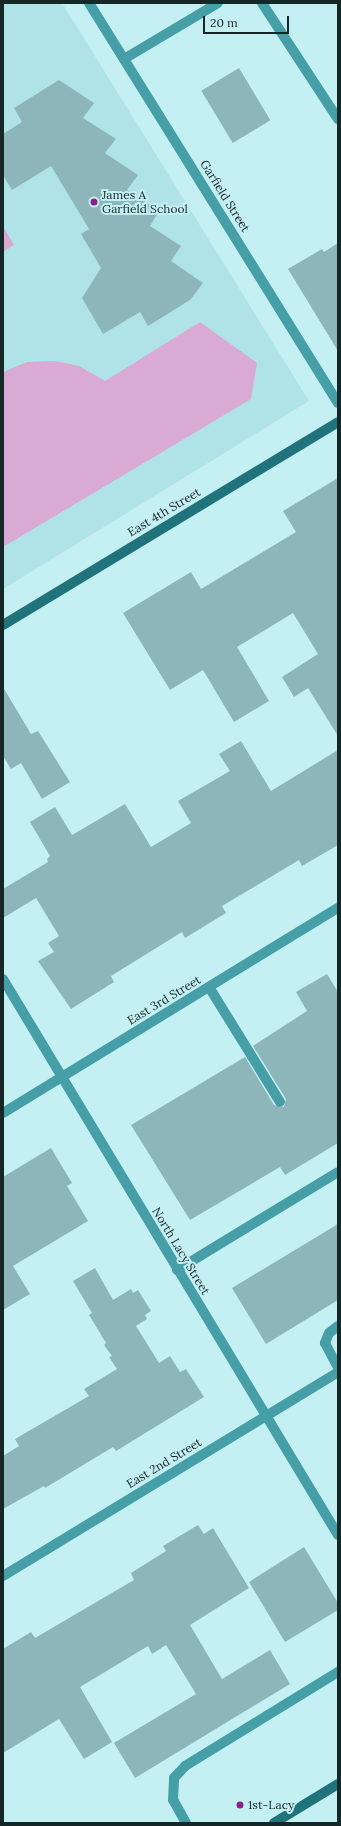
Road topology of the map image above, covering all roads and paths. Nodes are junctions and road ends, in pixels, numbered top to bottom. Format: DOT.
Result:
graph roads {
  1 [pos="89,3"];
  2 [pos="218,3"];
  3 [pos="262,3"];
  4 [pos="124,59"];
  5 [pos="338,119"];
  6 [pos="338,403"];
  7 [pos="338,422"];
  8 [pos="3,625"];
  9 [pos="338,908"];
  10 [pos="3,979"];
  11 [pos="209,987"];
  12 [pos="61,1078"];
  13 [pos="280,1102"];
  14 [pos="3,1113"];
  15 [pos="338,1172"];
  16 [pos="177,1270"];
  17 [pos="338,1326"];
  18 [pos="338,1367"];
  19 [pos="338,1372"];
  20 [pos="266,1416"];
  21 [pos="338,1535"];
  22 [pos="3,1576"];
  23 [pos="338,1672"];
  24 [pos="338,1784"];
  25 [pos="186,1823"];
  26 [pos="274,1823"];
  1 -- 4 [label="street, Garfield Street"];
  2 -- 4 [label="street"];
  3 -- 5 [label="street"];
  4 -- 6 [label="street, Garfield Street"];
  7 -- 8 [label="main road, East 4th Street"];
  9 -- 11 [label="street, East 3rd Street"];
  10 -- 12 [label="street, North Lacy Street"];
  11 -- 12 [label="street, East 3rd Street"];
  11 -- 13 [label="street"];
  12 -- 14 [label="street, East 3rd Street"];
  12 -- 16 [label="street, North Lacy Street"];
  15 -- 16 [label="street"];
  16 -- 20 [label="street, North Lacy Street"];
  17 -- 18 [label="street"];
  19 -- 20 [label="street, East 2nd Street"];
  20 -- 21 [label="street, North Lacy Street"];
  20 -- 22 [label="street, East 2nd Street"];
  23 -- 25 [label="street"];
  24 -- 26 [label="main road"];
}
